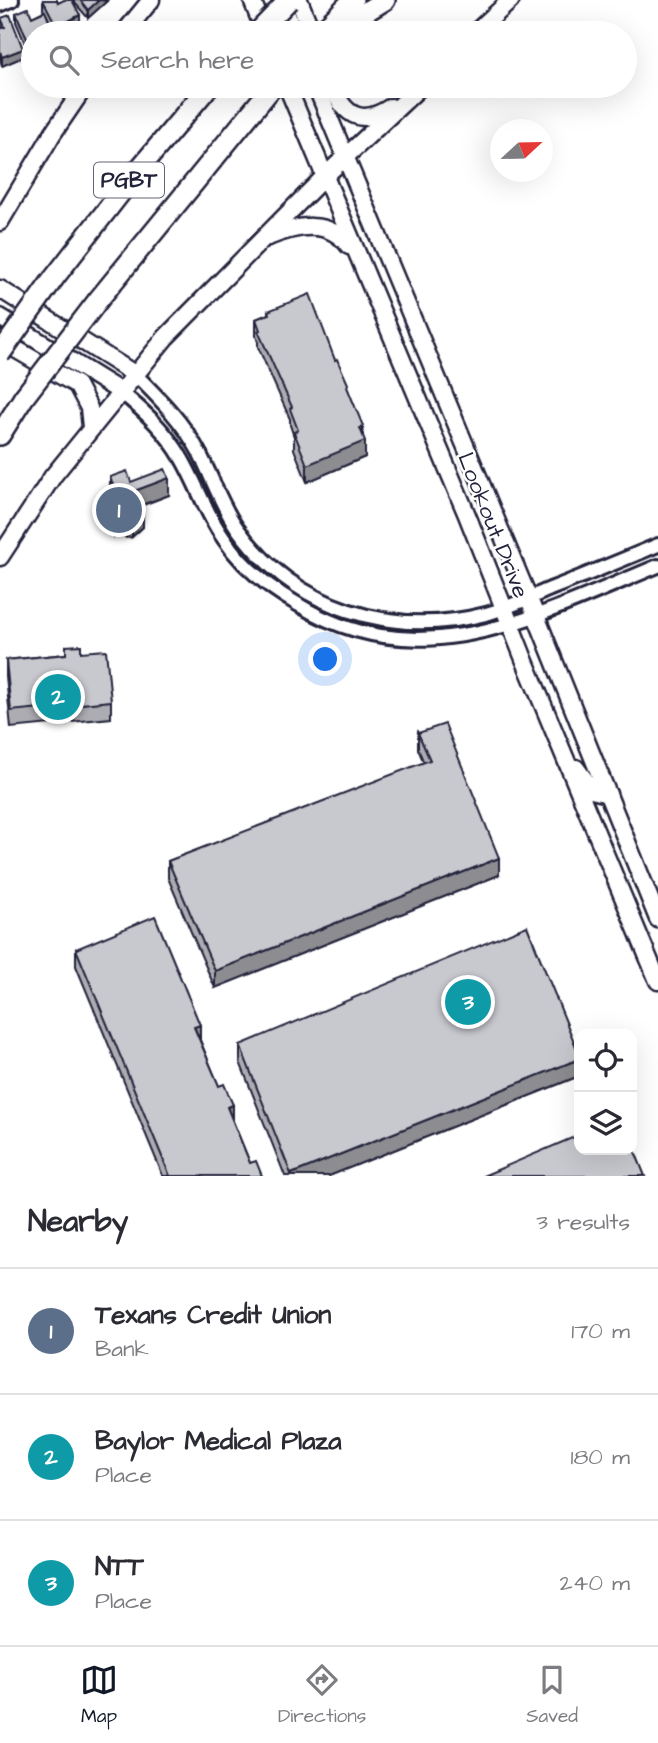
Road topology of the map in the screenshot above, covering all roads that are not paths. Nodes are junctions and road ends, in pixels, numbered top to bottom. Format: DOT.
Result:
graph roads {
  1 [pos="12,0"];
  2 [pos="151,0"];
  3 [pos="252,0"];
  4 [pos="281,0"];
  5 [pos="289,0"];
  6 [pos="299,0"];
  7 [pos="385,0"];
  8 [pos="511,0"];
  9 [pos="357,4"];
  10 [pos="0,5"];
  11 [pos="134,21"];
  12 [pos="260,21"];
  13 [pos="269,21"];
  14 [pos="289,21"];
  15 [pos="307,21"];
  16 [pos="335,21"];
  17 [pos="342,21"];
  18 [pos="488,21"];
  19 [pos="77,98"];
  20 [pos="199,98"];
  21 [pos="263,98"];
  22 [pos="292,98"];
  23 [pos="321,98"];
  24 [pos="338,98"];
  25 [pos="401,98"];
  26 [pos="409,98"];
  27 [pos="346,159"];
  28 [pos="324,177"];
  29 [pos="16,197"];
  30 [pos="0,207"];
  31 [pos="0,222"];
  32 [pos="266,238"];
  33 [pos="362,265"];
  34 [pos="0,289"];
  35 [pos="0,317"];
  36 [pos="0,340"];
  37 [pos="0,354"];
  38 [pos="136,375"];
  39 [pos="121,392"];
  40 [pos="91,427"];
  41 [pos="0,435"];
  42 [pos="658,545"];
  43 [pos="0,557"];
  44 [pos="658,566"];
  45 [pos="275,571"];
  46 [pos="265,584"];
  47 [pos="528,598"];
  48 [pos="504,608"];
  49 [pos="536,616"];
  50 [pos="510,625"];
  51 [pos="559,743"];
  52 [pos="608,794"];
  53 [pos="658,919"];
  54 [pos="658,981"];
  1 -- 10 [label="street"];
  2 -- 11 [label="main road"];
  3 -- 12 [label="main road"];
  4 -- 14 [label="main road"];
  5 -- 13 [label="highway, bridge"];
  6 -- 15 [label="main road"];
  7 -- 9 [label="highway"];
  8 -- 18 [label="main road"];
  9 -- 16 [label="highway"];
  9 -- 17 [label="highway"];
  19 -- 29 [label="main road"];
  20 -- 37 [label="highway, PGBT, bridge"];
  21 -- 41 [label="highway, PGBT, bridge"];
  22 -- 28 [label="main road, Lookout Drive"];
  23 -- 27 [label="main road, Lookout Drive"];
  24 -- 25 [label="main road"];
  26 -- 27 [label="main road"];
  27 -- 28 [label="main road"];
  27 -- 47 [label="main road, Lookout Drive"];
  28 -- 32 [label="main road"];
  28 -- 33 [label="main road, Lookout Drive"];
  29 -- 30 [label="main road"];
  29 -- 31 [label="main road"];
  32 -- 33 [label="main road"];
  32 -- 38 [label="main road"];
  33 -- 48 [label="main road, Lookout Drive"];
  34 -- 38 [label="main road"];
  35 -- 39 [label="main road"];
  36 -- 40 [label="main road"];
  38 -- 39 [label="main road"];
  38 -- 45 [label="street"];
  39 -- 40 [label="main road"];
  39 -- 46 [label="street"];
  40 -- 43 [label="main road"];
  42 -- 47 [label="street"];
  44 -- 49 [label="street"];
  45 -- 46 [label="street"];
  45 -- 48 [label="street"];
  46 -- 50 [label="street"];
  47 -- 48 [label="street"];
  47 -- 49 [label="main road, Lookout Drive"];
  48 -- 50 [label="main road, Lookout Drive"];
  49 -- 50 [label="street"];
  49 -- 52 [label="main road, Lookout Drive"];
  50 -- 51 [label="main road, Lookout Drive"];
  51 -- 52 [label="main road"];
  51 -- 54 [label="main road, Lookout Drive"];
  52 -- 53 [label="main road, Lookout Drive"];
}
